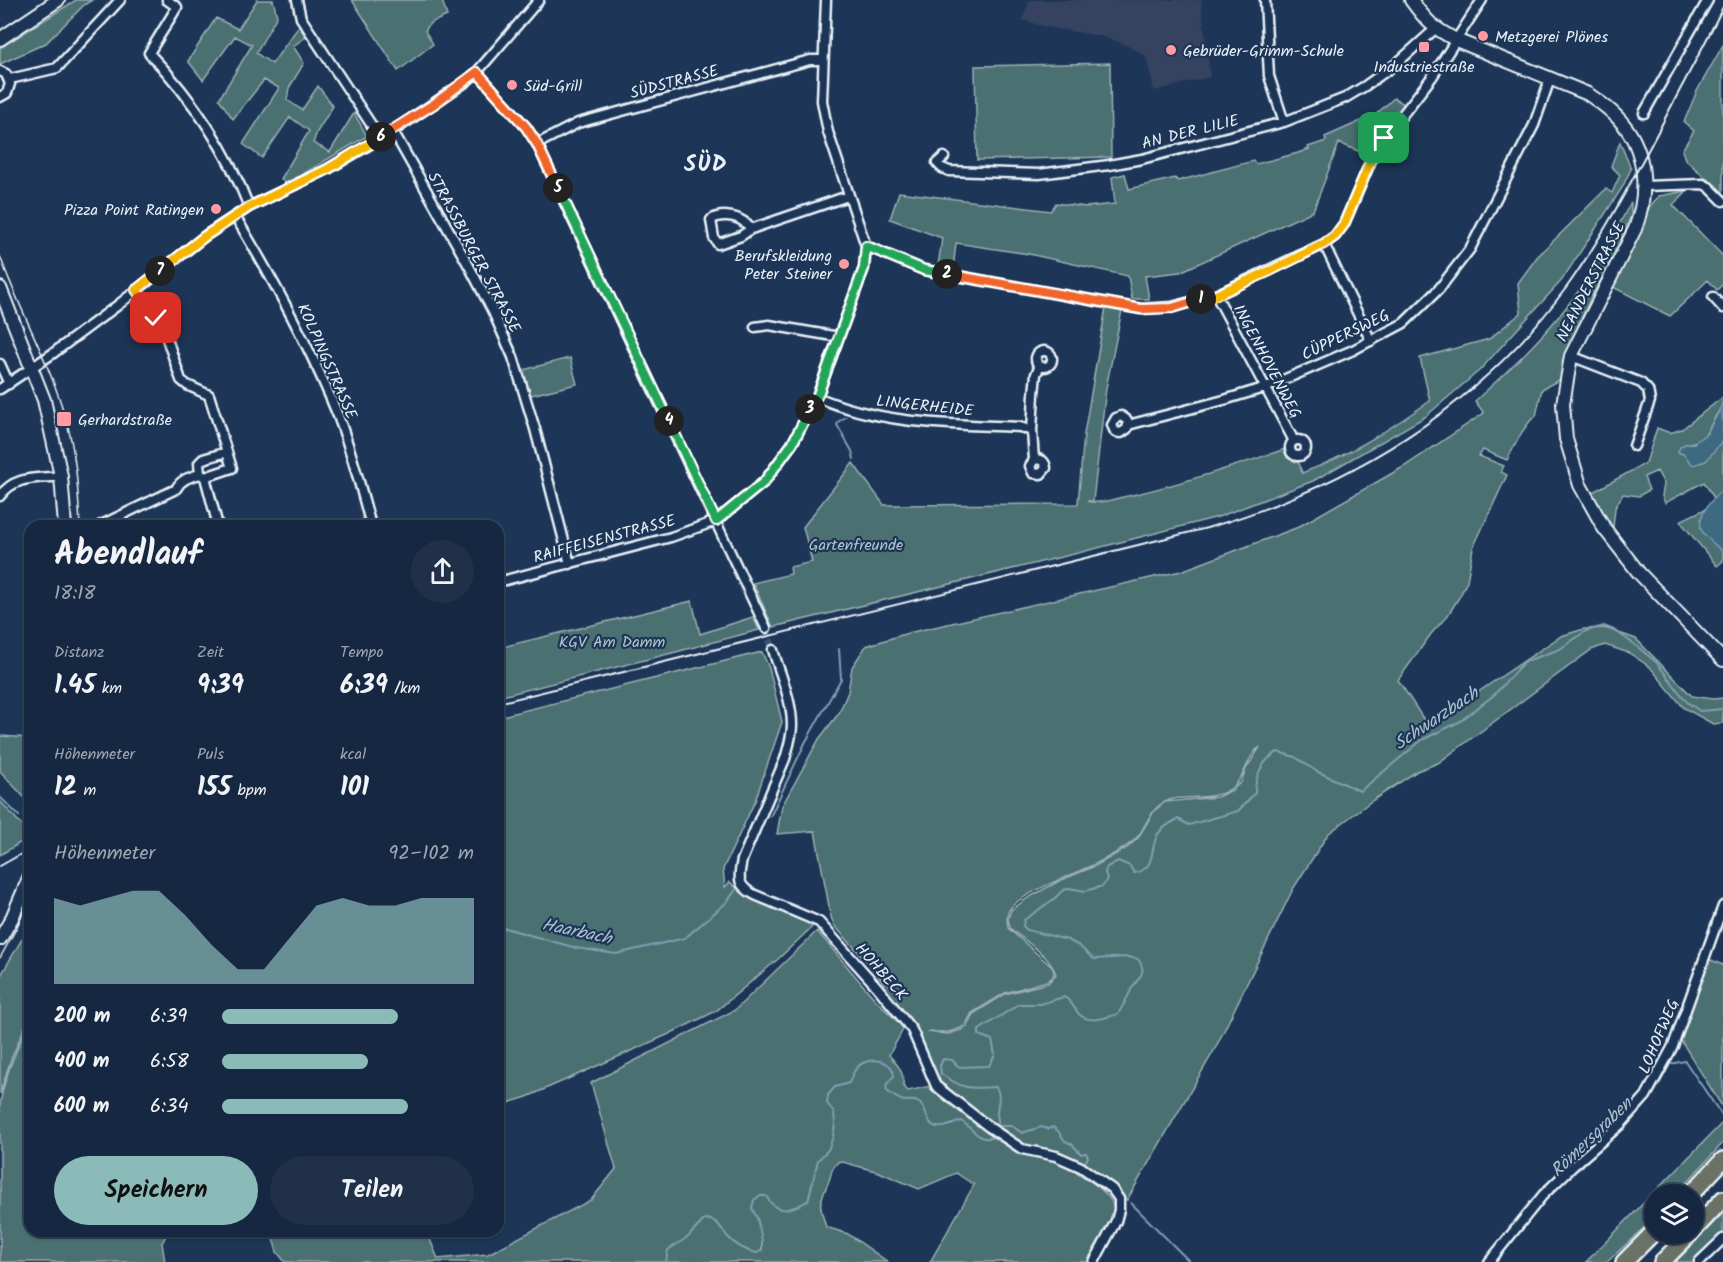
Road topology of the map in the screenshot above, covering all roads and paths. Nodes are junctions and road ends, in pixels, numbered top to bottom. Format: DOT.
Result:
graph roads {
  1 [pos="58,0"];
  2 [pos="120,0"];
  3 [pos="167,0"];
  4 [pos="297,0"];
  5 [pos="539,0"];
  6 [pos="826,0"];
  7 [pos="1265,0"];
  8 [pos="1411,0"];
  9 [pos="1482,0"];
  10 [pos="1708,0"];
  11 [pos="1435,29"];
  12 [pos="0,39"];
  13 [pos="1456,40"];
  14 [pos="823,60"];
  15 [pos="0,71"];
  16 [pos="477,72"];
  17 [pos="9,79"];
  18 [pos="1550,79"];
  19 [pos="0,97"];
  20 [pos="1644,113"];
  21 [pos="1284,122"];
  22 [pos="393,131"];
  23 [pos="380,138"];
  24 [pos="537,144"];
  25 [pos="944,157"];
  26 [pos="1644,186"];
  27 [pos="848,196"];
  28 [pos="1723,201"];
  29 [pos="249,207"];
  30 [pos="236,216"];
  31 [pos="751,229"];
  32 [pos="1324,244"];
  33 [pos="866,246"];
  34 [pos="0,288"];
  35 [pos="136,290"];
  36 [pos="1216,295"];
  37 [pos="1713,297"];
  38 [pos="1723,308"];
  39 [pos="754,327"];
  40 [pos="839,337"];
  41 [pos="1371,340"];
  42 [pos="1571,356"];
  43 [pos="0,364"];
  44 [pos="1040,366"];
  45 [pos="31,368"];
  46 [pos="9,384"];
  47 [pos="1266,387"];
  48 [pos="0,389"];
  49 [pos="817,397"];
  50 [pos="1128,425"];
  51 [pos="1032,430"];
  52 [pos="1294,441"];
  53 [pos="1634,446"];
  54 [pos="227,452"];
  55 [pos="1034,460"];
  56 [pos="61,476"];
  57 [pos="203,476"];
  58 [pos="0,496"];
  59 [pos="65,520"];
  60 [pos="111,520"];
  61 [pos="216,520"];
  62 [pos="369,520"];
  63 [pos="716,521"];
  64 [pos="570,564"];
  65 [pos="504,580"];
  66 [pos="766,628"];
  67 [pos="773,650"];
  68 [pos="1723,660"];
  69 [pos="24,890"];
  70 [pos="1723,906"];
  71 [pos="0,939"];
  72 [pos="1723,1160"];
  73 [pos="1700,1184"];
  74 [pos="1723,1199"];
  75 [pos="1704,1219"];
  76 [pos="1723,1239"];
  77 [pos="1644,1242"];
  78 [pos="1680,1244"];
  79 [pos="1094,1262"];
  80 [pos="1489,1262"];
  81 [pos="1624,1262"];
  82 [pos="1662,1262"];
  83 [pos="1700,1262"];
  1 -- 12 [label="street"];
  2 -- 17 [label="street"];
  3 -- 29 [label="street"];
  4 -- 23 [label="street"];
  5 -- 16 [label="street"];
  6 -- 14 [label="street"];
  7 -- 21 [label="street"];
  8 -- 11 [label="street"];
  9 -- 13 [label="street"];
  10 -- 20 [label="street"];
  11 -- 13 [label="street"];
  11 -- 21 [label="street, AN DER LILIE"];
  13 -- 18 [label="street"];
  13 -- 32 [label="street"];
  14 -- 24 [label="street, SÜDSTRASSE"];
  14 -- 27 [label="street"];
  15 -- 17 [label="street"];
  16 -- 22 [label="street"];
  16 -- 24 [label="street"];
  17 -- 19 [label="street"];
  18 -- 26 [label="street"];
  18 -- 41 [label="street, CÜPPERSWEG"];
  21 -- 25 [label="street, AN DER LILIE"];
  22 -- 23 [label="street"];
  22 -- 64 [label="street, STRASSBURGER STRASSE"];
  23 -- 29 [label="street"];
  24 -- 63 [label="street"];
  26 -- 28 [label="street"];
  26 -- 42 [label="street, NEANDERSTRASSE"];
  27 -- 31 [label="street"];
  27 -- 33 [label="street"];
  29 -- 30 [label="street"];
  30 -- 35 [label="street"];
  30 -- 62 [label="street, KOLPINGSTRASSE"];
  31 -- 31 [label="street"];
  32 -- 36 [label="street"];
  32 -- 41 [label="street"];
  33 -- 36 [label="street"];
  33 -- 40 [label="street, RAIFFEISENSTRASSE"];
  34 -- 45 [label="street"];
  35 -- 45 [label="street"];
  35 -- 54 [label="street"];
  36 -- 47 [label="street, INGENHOVENWEG"];
  37 -- 38 [label="street"];
  39 -- 40 [label="street"];
  40 -- 49 [label="street, RAIFFEISENSTRASSE"];
  41 -- 47 [label="street, CÜPPERSWEG"];
  42 -- 53 [label="street, NEANDERSTRASSE"];
  42 -- 68 [label="street, NEANDERSTRASSE"];
  43 -- 46 [label="street"];
  44 -- 51 [label="street"];
  45 -- 46 [label="street"];
  45 -- 56 [label="street"];
  46 -- 48 [label="street"];
  47 -- 50 [label="street, CÜPPERSWEG"];
  47 -- 52 [label="street, INGENHOVENWEG"];
  49 -- 51 [label="street, LINGERHEIDE"];
  49 -- 63 [label="street, RAIFFEISENSTRASSE"];
  51 -- 55 [label="street"];
  54 -- 57 [label="street"];
  54 -- 57 [label="street"];
  56 -- 58 [label="street"];
  56 -- 59 [label="street"];
  57 -- 60 [label="street"];
  57 -- 61 [label="street"];
  63 -- 64 [label="street, RAIFFEISENSTRASSE"];
  63 -- 66 [label="street"];
  64 -- 65 [label="street, RAIFFEISENSTRASSE"];
  67 -- 79 [label="street, HOHBECK"];
  69 -- 71 [label="street"];
  70 -- 80 [label="street, LOHOFWEG"];
  72 -- 73 [label="highway"];
  74 -- 75 [label="highway"];
  76 -- 83 [label="street"];
  77 -- 81 [label="highway"];
  78 -- 82 [label="highway"];
}
